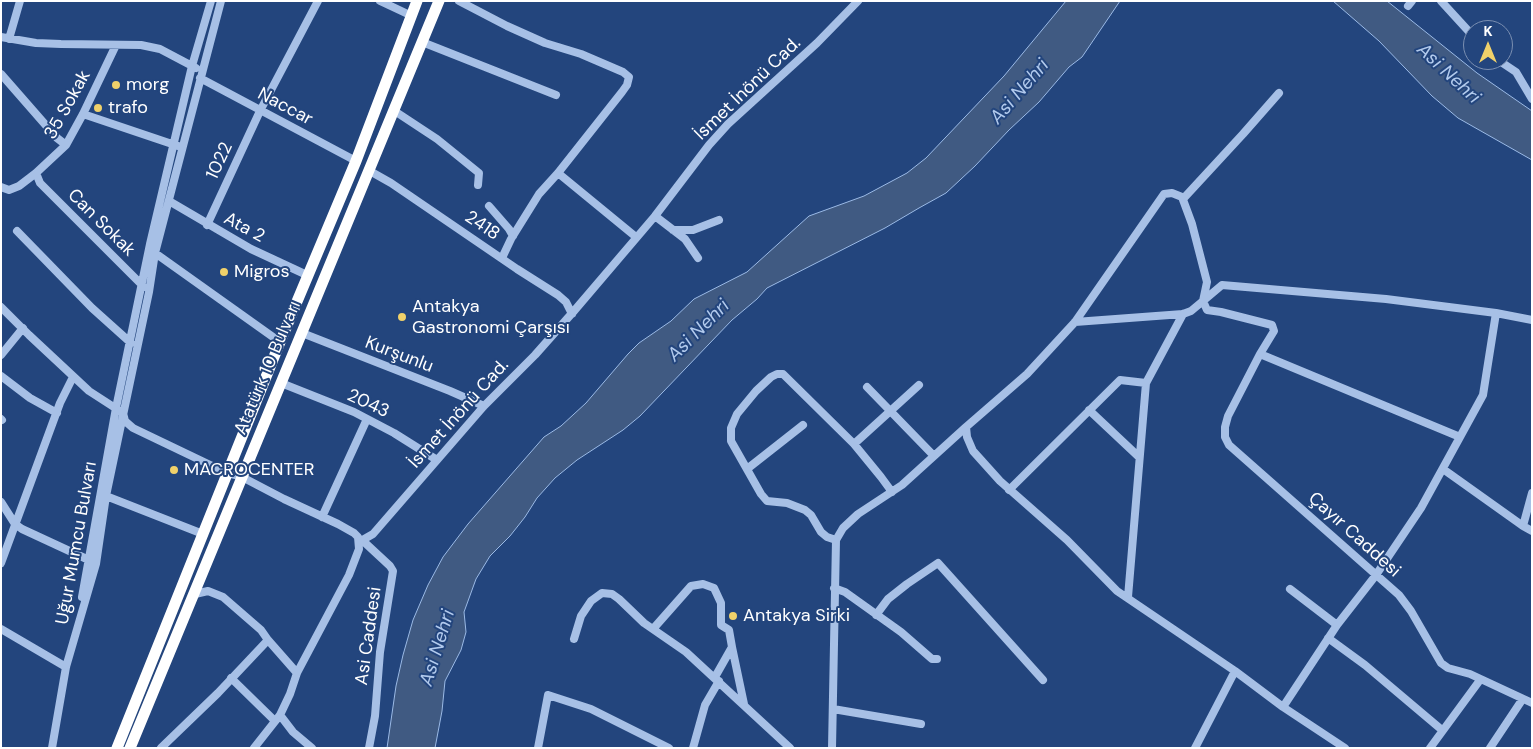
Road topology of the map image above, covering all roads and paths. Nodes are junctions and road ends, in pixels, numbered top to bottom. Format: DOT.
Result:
graph roads {
  1 [pos="20,1"];
  2 [pos="211,1"];
  3 [pos="221,1"];
  4 [pos="318,1"];
  5 [pos="380,1"];
  6 [pos="418,1"];
  7 [pos="439,1"];
  8 [pos="459,1"];
  9 [pos="858,1"];
  10 [pos="1441,1"];
  11 [pos="412,16"];
  12 [pos="1463,25"];
  13 [pos="5,38"];
  14 [pos="422,42"];
  15 [pos="116,45"];
  16 [pos="192,66"];
  17 [pos="1513,70"];
  18 [pos="1,74"];
  19 [pos="201,75"];
  20 [pos="1279,93"];
  21 [pos="556,95"];
  22 [pos="1532,99"];
  23 [pos="393,110"];
  24 [pos="260,111"];
  25 [pos="83,114"];
  26 [pos="174,144"];
  27 [pos="66,145"];
  28 [pos="183,148"];
  29 [pos="356,161"];
  30 [pos="368,170"];
  31 [pos="36,173"];
  32 [pos="558,173"];
  33 [pos="478,185"];
  34 [pos="1,187"];
  35 [pos="1183,199"];
  36 [pos="169,201"];
  37 [pos="489,206"];
  38 [pos="655,216"];
  39 [pos="719,220"];
  40 [pos="207,224"];
  41 [pos="673,230"];
  42 [pos="17,232"];
  43 [pos="513,236"];
  44 [pos="636,237"];
  45 [pos="155,253"];
  46 [pos="502,258"];
  47 [pos="698,258"];
  48 [pos="309,276"];
  49 [pos="142,285"];
  50 [pos="149,292"];
  51 [pos="1203,301"];
  52 [pos="2,308"];
  53 [pos="1496,313"];
  54 [pos="572,314"];
  55 [pos="1183,314"];
  56 [pos="1532,320"];
  57 [pos="1075,322"];
  58 [pos="23,328"];
  59 [pos="302,333"];
  60 [pos="129,341"];
  61 [pos="280,342"];
  62 [pos="136,348"];
  63 [pos="1260,354"];
  64 [pos="1,355"];
  65 [pos="1,376"];
  66 [pos="73,376"];
  67 [pos="281,383"];
  68 [pos="1146,383"];
  69 [pos="919,385"];
  70 [pos="867,387"];
  71 [pos="484,406"];
  72 [pos="116,408"];
  73 [pos="1089,410"];
  74 [pos="891,412"];
  75 [pos="57,413"];
  76 [pos="123,413"];
  77 [pos="367,419"];
  78 [pos="803,425"];
  79 [pos="966,427"];
  80 [pos="1460,437"];
  81 [pos="854,444"];
  82 [pos="934,456"];
  83 [pos="1138,457"];
  84 [pos="437,460"];
  85 [pos="747,469"];
  86 [pos="1442,470"];
  87 [pos="227,472"];
  88 [pos="242,478"];
  89 [pos="1010,490"];
  90 [pos="892,492"];
  91 [pos="1532,493"];
  92 [pos="106,496"];
  93 [pos="1,502"];
  94 [pos="322,516"];
  95 [pos="15,524"];
  96 [pos="1523,526"];
  97 [pos="1532,531"];
  98 [pos="203,534"];
  99 [pos="836,540"];
  100 [pos="360,541"];
  101 [pos="88,560"];
  102 [pos="1,563"];
  103 [pos="96,564"];
  104 [pos="1376,575"];
  105 [pos="834,588"];
  106 [pos="1290,589"];
  107 [pos="194,594"];
  108 [pos="1128,597"];
  109 [pos="876,615"];
  110 [pos="1337,625"];
  111 [pos="1,629"];
  112 [pos="653,629"];
  113 [pos="75,636"];
  114 [pos="1328,638"];
  115 [pos="574,639"];
  116 [pos="268,640"];
  117 [pos="732,647"];
  118 [pos="938,659"];
  119 [pos="66,667"];
  120 [pos="1235,671"];
  121 [pos="297,673"];
  122 [pos="231,678"];
  123 [pos="717,679"];
  124 [pos="1043,680"];
  125 [pos="1480,680"];
  126 [pos="1522,700"];
  127 [pos="1532,703"];
  128 [pos="744,704"];
  129 [pos="1283,707"];
  130 [pos="833,709"];
  131 [pos="278,718"];
  132 [pos="921,724"];
  133 [pos="1442,730"];
  134 [pos="131,747"];
  135 [pos="52,748"];
  136 [pos="117,748"];
  137 [pos="160,748"];
  138 [pos="254,748"];
  139 [pos="312,748"];
  140 [pos="369,748"];
  141 [pos="538,748"];
  142 [pos="669,748"];
  143 [pos="693,748"];
  144 [pos="790,748"];
  145 [pos="832,748"];
  146 [pos="1195,748"];
  147 [pos="1345,748"];
  148 [pos="1430,748"];
  149 [pos="1490,748"];
  1 -- 13 [label="street"];
  2 -- 16 [label="street, Uğur Mumcu Bulvarı"];
  3 -- 19 [label="street, Uğur Mumcu Bulvarı"];
  4 -- 24 [label="street, 1022"];
  5 -- 11 [label="street"];
  6 -- 11 [label="highway, Atatürk 10 Bulvarı"];
  7 -- 14 [label="highway, Atatürk 10 Bulvarı"];
  8 -- 32 [label="street"];
  9 -- 38 [label="street, İsmet İnönü Cad."];
  10 -- 12 [label="street"];
  11 -- 29 [label="highway, Atatürk 10 Bulvarı"];
  13 -- 15 [label="street, Naccar"];
  14 -- 21 [label="street"];
  14 -- 23 [label="highway, Atatürk 10 Bulvarı"];
  15 -- 16 [label="street, Naccar"];
  15 -- 25 [label="street, 35 Sokak"];
  16 -- 19 [label="street, Naccar"];
  16 -- 26 [label="street, Uğur Mumcu Bulvarı"];
  17 -- 22 [label="street"];
  18 -- 27 [label="street"];
  19 -- 24 [label="street, Naccar"];
  19 -- 28 [label="street, Uğur Mumcu Bulvarı"];
  20 -- 35 [label="street"];
  23 -- 30 [label="highway, Atatürk 10 Bulvarı"];
  23 -- 33 [label="street"];
  24 -- 29 [label="street, Naccar"];
  24 -- 40 [label="street, 1022"];
  25 -- 26 [label="street"];
  25 -- 27 [label="street, 35 Sokak"];
  26 -- 28 [label="street"];
  26 -- 49 [label="street, Uğur Mumcu Bulvarı"];
  27 -- 31 [label="street, 35 Sokak"];
  28 -- 36 [label="street, Uğur Mumcu Bulvarı"];
  29 -- 48 [label="highway, Atatürk 10 Bulvarı"];
  30 -- 46 [label="street, 2418"];
  30 -- 59 [label="highway, Atatürk 10 Bulvarı"];
  31 -- 34 [label="street, 35 Sokak"];
  31 -- 49 [label="street, Can Sokak"];
  32 -- 43 [label="street"];
  32 -- 44 [label="street"];
  35 -- 51 [label="street"];
  35 -- 57 [label="street"];
  36 -- 40 [label="street, Ata 2"];
  36 -- 45 [label="street, Uğur Mumcu Bulvarı"];
  37 -- 43 [label="street"];
  38 -- 41 [label="street"];
  38 -- 44 [label="street, İsmet İnönü Cad."];
  39 -- 41 [label="street"];
  40 -- 48 [label="street, Ata 2"];
  41 -- 47 [label="street"];
  42 -- 60 [label="street"];
  43 -- 46 [label="street"];
  44 -- 54 [label="street, İsmet İnönü Cad."];
  45 -- 50 [label="street, Uğur Mumcu Bulvarı"];
  45 -- 61 [label="street"];
  46 -- 54 [label="street, 2418"];
  48 -- 61 [label="highway, Atatürk 10 Bulvarı"];
  49 -- 50 [label="street, Can Sokak"];
  49 -- 60 [label="street, Uğur Mumcu Bulvarı"];
  50 -- 62 [label="street, Uğur Mumcu Bulvarı"];
  51 -- 53 [label="street"];
  51 -- 55 [label="street"];
  51 -- 63 [label="street, Çayır Caddesi"];
  52 -- 58 [label="street"];
  53 -- 56 [label="street"];
  53 -- 80 [label="street"];
  54 -- 71 [label="street, İsmet İnönü Cad."];
  55 -- 57 [label="street"];
  55 -- 68 [label="street"];
  57 -- 79 [label="street"];
  58 -- 64 [label="street"];
  58 -- 66 [label="street"];
  59 -- 67 [label="highway, Atatürk 10 Bulvarı"];
  59 -- 71 [label="street, Kurşunlu"];
  60 -- 62 [label="street"];
  60 -- 72 [label="street, Uğur Mumcu Bulvarı"];
  61 -- 87 [label="highway, Atatürk 10 Bulvarı"];
  62 -- 76 [label="street, Uğur Mumcu Bulvarı"];
  63 -- 80 [label="street"];
  63 -- 104 [label="street, Çayır Caddesi"];
  65 -- 75 [label="street"];
  66 -- 72 [label="street"];
  66 -- 75 [label="street"];
  67 -- 77 [label="street, 2043"];
  67 -- 88 [label="highway, Atatürk 10 Bulvarı"];
  68 -- 73 [label="street"];
  68 -- 83 [label="street"];
  69 -- 74 [label="street"];
  70 -- 74 [label="street"];
  71 -- 84 [label="street, İsmet İnönü Cad."];
  72 -- 76 [label="street"];
  72 -- 101 [label="street, Uğur Mumcu Bulvarı"];
  73 -- 83 [label="street"];
  73 -- 89 [label="street"];
  74 -- 81 [label="street"];
  74 -- 82 [label="street"];
  75 -- 95 [label="street"];
  76 -- 87 [label="street"];
  76 -- 92 [label="street, Uğur Mumcu Bulvarı"];
  77 -- 84 [label="street, 2043"];
  77 -- 94 [label="street"];
  78 -- 85 [label="street"];
  79 -- 82 [label="street"];
  79 -- 89 [label="street"];
  80 -- 86 [label="street"];
  81 -- 85 [label="street"];
  81 -- 90 [label="street"];
  82 -- 90 [label="street"];
  83 -- 108 [label="street"];
  84 -- 100 [label="street, İsmet İnönü Cad."];
  85 -- 99 [label="street"];
  86 -- 96 [label="street"];
  86 -- 104 [label="street"];
  87 -- 88 [label="street"];
  87 -- 98 [label="highway, Atatürk 10 Bulvarı"];
  88 -- 94 [label="street"];
  88 -- 107 [label="highway, Atatürk 10 Bulvarı"];
  89 -- 108 [label="street"];
  90 -- 99 [label="street"];
  91 -- 96 [label="street"];
  92 -- 98 [label="street"];
  92 -- 103 [label="street, Uğur Mumcu Bulvarı"];
  93 -- 95 [label="street"];
  94 -- 100 [label="street"];
  95 -- 101 [label="street"];
  95 -- 102 [label="street"];
  96 -- 97 [label="street"];
  98 -- 136 [label="highway, Atatürk 10 Bulvarı"];
  99 -- 105 [label="street"];
  100 -- 121 [label="street"];
  100 -- 140 [label="street, Asi Caddesi"];
  101 -- 103 [label="street"];
  101 -- 113 [label="street, Uğur Mumcu Bulvarı"];
  103 -- 113 [label="street, Uğur Mumcu Bulvarı"];
  104 -- 110 [label="street"];
  104 -- 125 [label="street, Çayır Caddesi"];
  105 -- 109 [label="street"];
  105 -- 130 [label="street"];
  106 -- 110 [label="street"];
  107 -- 116 [label="street"];
  107 -- 134 [label="highway, Atatürk 10 Bulvarı"];
  108 -- 120 [label="street"];
  109 -- 118 [label="street"];
  109 -- 124 [label="street"];
  110 -- 114 [label="street"];
  111 -- 119 [label="street"];
  112 -- 115 [label="street"];
  112 -- 117 [label="street"];
  112 -- 123 [label="street"];
  113 -- 119 [label="street"];
  114 -- 129 [label="street"];
  114 -- 133 [label="street"];
  116 -- 121 [label="street"];
  116 -- 122 [label="street"];
  117 -- 123 [label="street"];
  117 -- 128 [label="street"];
  119 -- 135 [label="street"];
  120 -- 129 [label="street"];
  120 -- 146 [label="street"];
  121 -- 131 [label="street"];
  122 -- 131 [label="street"];
  122 -- 137 [label="street"];
  123 -- 128 [label="street"];
  123 -- 143 [label="street"];
  125 -- 126 [label="street, Çayır Caddesi"];
  125 -- 133 [label="street"];
  126 -- 127 [label="street, Çayır Caddesi"];
  126 -- 149 [label="street"];
  128 -- 144 [label="street"];
  129 -- 147 [label="street"];
  130 -- 132 [label="street"];
  130 -- 145 [label="street"];
  131 -- 138 [label="street"];
  131 -- 139 [label="street"];
  133 -- 148 [label="street"];
  141 -- 142 [label="street"];
}
